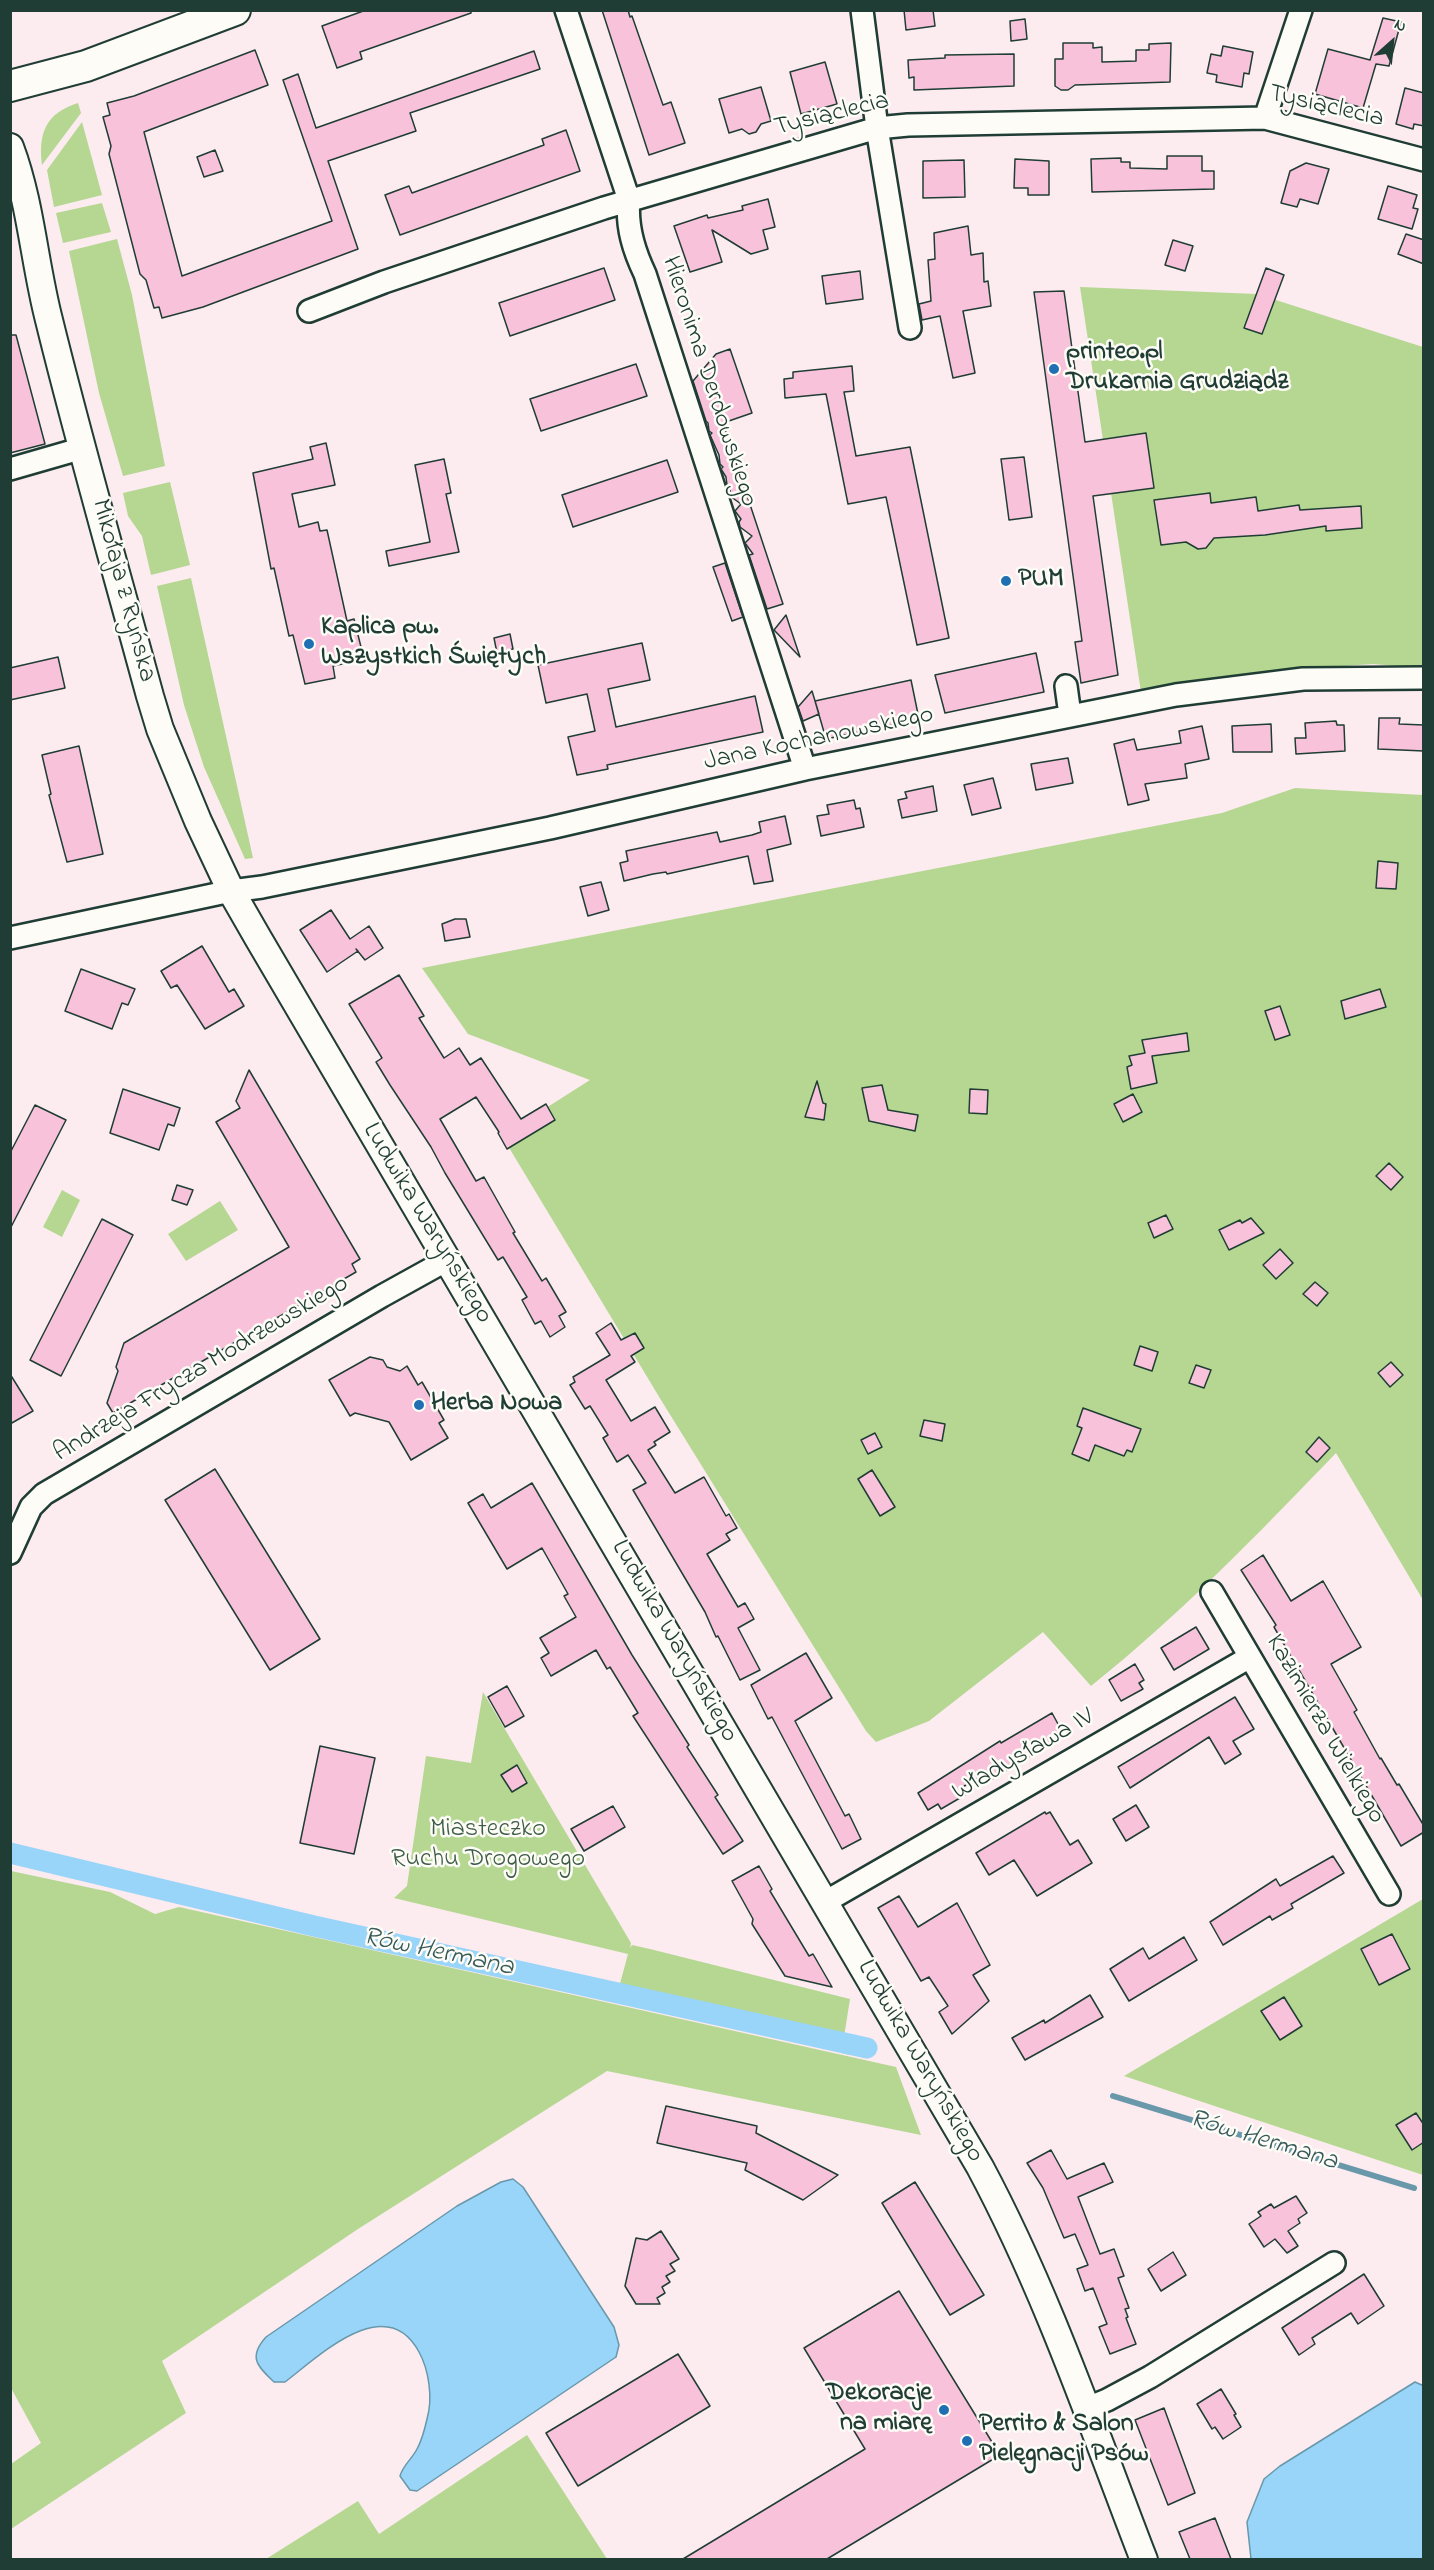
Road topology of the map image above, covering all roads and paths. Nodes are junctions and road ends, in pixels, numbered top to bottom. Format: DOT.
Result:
graph roads {
  1 [pos="235,10"];
  2 [pos="566,10"];
  3 [pos="862,10"];
  4 [pos="1300,10"];
  5 [pos="10,86"];
  6 [pos="1265,118"];
  7 [pos="877,128"];
  8 [pos="10,147"];
  9 [pos="1424,160"];
  10 [pos="629,200"];
  11 [pos="10,210"];
  12 [pos="39,281"];
  13 [pos="309,311"];
  14 [pos="910,328"];
  15 [pos="83,448"];
  16 [pos="10,469"];
  17 [pos="1424,678"];
  18 [pos="1066,686"];
  19 [pos="1070,715"];
  20 [pos="805,769"];
  21 [pos="231,891"];
  22 [pos="10,938"];
  23 [pos="447,1260"];
  24 [pos="10,1553"];
  25 [pos="1212,1592"];
  26 [pos="1250,1657"];
  27 [pos="1389,1894"];
  28 [pos="825,1902"];
  29 [pos="1334,2263"];
  30 [pos="1085,2409"];
  31 [pos="1144,2559"];
  1 -- 5 [label="main road"];
  2 -- 10 [label="street, Hieronima Derdowskiego"];
  3 -- 7 [label="street"];
  4 -- 6 [label="street"];
  6 -- 7 [label="street, Tysiąclecia"];
  6 -- 9 [label="street, Tysiąclecia"];
  7 -- 10 [label="street, Tysiąclecia"];
  7 -- 14 [label="street"];
  8 -- 12 [label="street, Mikołaja z Ryńska"];
  10 -- 13 [label="street, Tysiąclecia"];
  10 -- 20 [label="street, Hieronima Derdowskiego"];
  11 -- 12 [label="street, Mikołaja z Ryńska"];
  12 -- 15 [label="street, Mikołaja z Ryńska"];
  15 -- 16 [label="street"];
  15 -- 21 [label="street, Mikołaja z Ryńska"];
  17 -- 19 [label="street, Jana Kochanowskiego"];
  18 -- 19 [label="street"];
  19 -- 20 [label="street, Jana Kochanowskiego"];
  20 -- 21 [label="street, Jana Kochanowskiego"];
  21 -- 22 [label="street, Jana Kochanowskiego"];
  21 -- 23 [label="street, Ludwika Waryńskiego"];
  23 -- 24 [label="street, Andrzeja Frycza Modrzewskiego"];
  23 -- 28 [label="street, Ludwika Waryńskiego"];
  25 -- 26 [label="street, Kazimierza Wielkiego"];
  26 -- 27 [label="street, Kazimierza Wielkiego"];
  26 -- 28 [label="street, Władysława IV"];
  28 -- 30 [label="street, Ludwika Waryńskiego"];
  29 -- 30 [label="street"];
  30 -- 31 [label="street, Ludwika Waryńskiego"];
}
